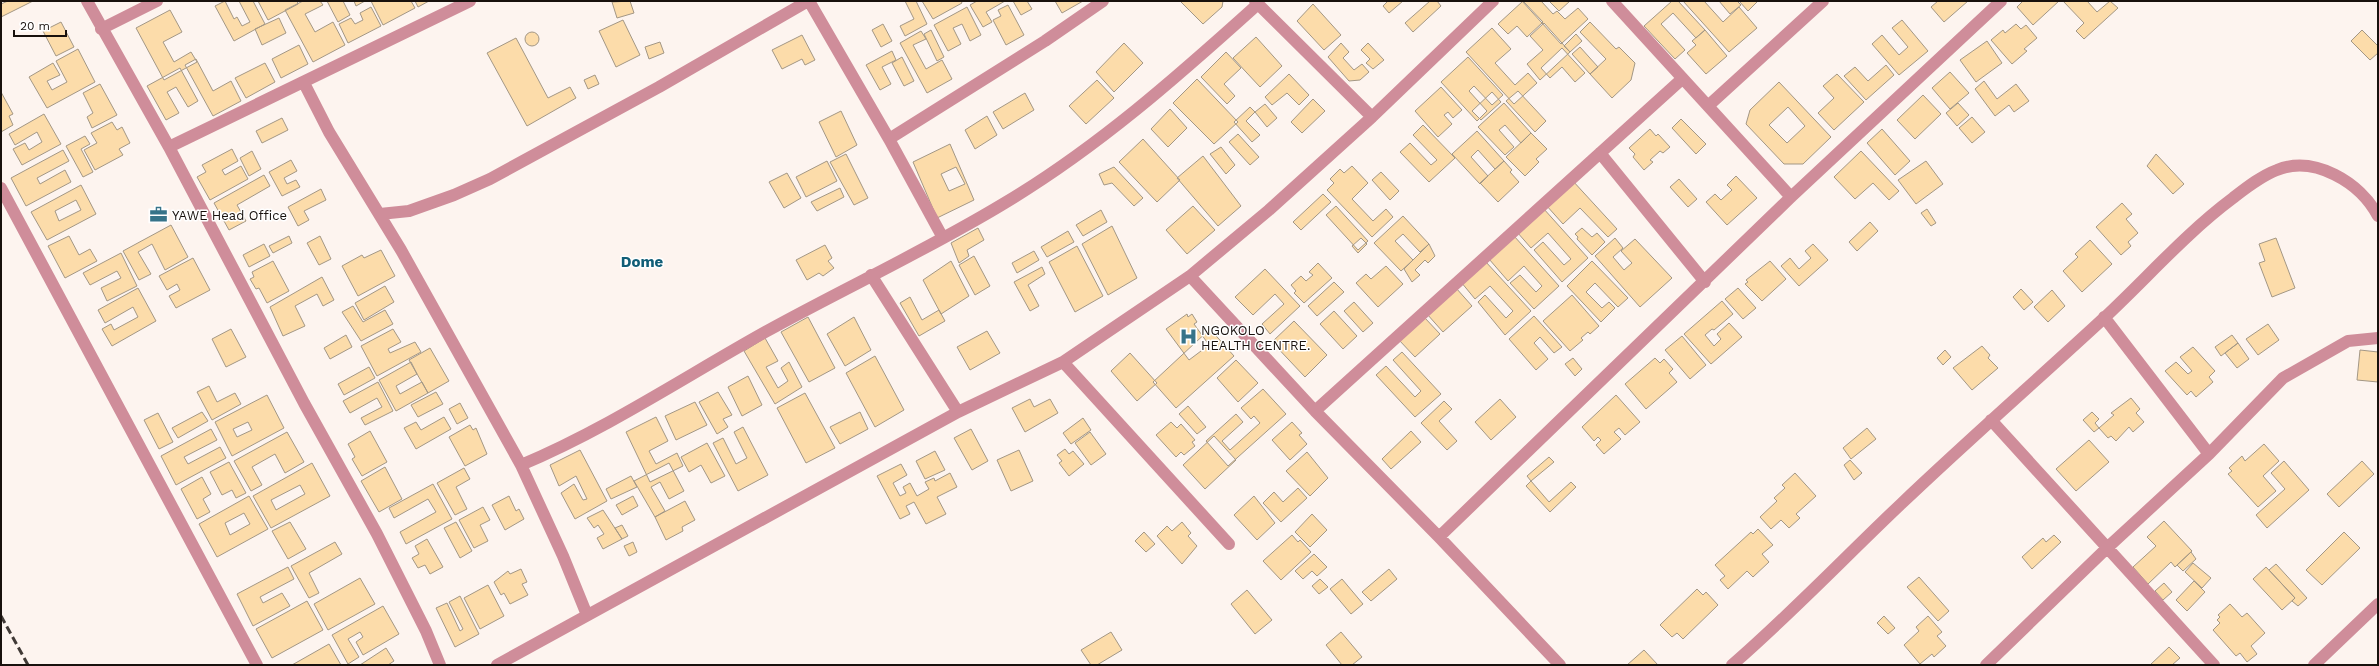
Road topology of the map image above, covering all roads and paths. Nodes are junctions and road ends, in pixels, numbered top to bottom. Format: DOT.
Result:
graph roads {
  1 [pos="86,1"];
  2 [pos="157,1"];
  3 [pos="470,1"];
  4 [pos="808,1"];
  5 [pos="1103,1"];
  6 [pos="1612,1"];
  7 [pos="1823,1"];
  8 [pos="2001,1"];
  9 [pos="1491,2"];
  10 [pos="1257,3"];
  11 [pos="101,29"];
  12 [pos="1682,79"];
  13 [pos="304,83"];
  14 [pos="1708,106"];
  15 [pos="1372,117"];
  16 [pos="889,139"];
  17 [pos="169,147"];
  18 [pos="1600,152"];
  19 [pos="1,188"];
  20 [pos="1791,197"];
  21 [pos="380,214"];
  22 [pos="2378,216"];
  23 [pos="943,238"];
  24 [pos="871,275"];
  25 [pos="1190,276"];
  26 [pos="1705,282"];
  27 [pos="2104,317"];
  28 [pos="2378,338"];
  29 [pos="1063,362"];
  30 [pos="958,412"];
  31 [pos="1315,412"];
  32 [pos="1991,420"];
  33 [pos="2209,454"];
  34 [pos="521,465"];
  35 [pos="1439,537"];
  36 [pos="1229,544"];
  37 [pos="2107,548"];
  38 [pos="2378,604"];
  39 [pos="587,615"];
  40 [pos="257,665"];
  41 [pos="440,665"];
  42 [pos="497,665"];
  43 [pos="1560,665"];
  44 [pos="1732,665"];
  45 [pos="1986,665"];
  46 [pos="2214,665"];
  47 [pos="2314,665"];
  1 -- 11 [label="street"];
  2 -- 11 [label="street"];
  3 -- 13 [label="street"];
  4 -- 16 [label="street"];
  4 -- 21 [label="street"];
  5 -- 16 [label="street"];
  6 -- 12 [label="street"];
  7 -- 14 [label="street"];
  8 -- 20 [label="street"];
  9 -- 15 [label="street"];
  10 -- 15 [label="street"];
  10 -- 23 [label="street"];
  11 -- 17 [label="street"];
  12 -- 14 [label="street"];
  12 -- 18 [label="street"];
  13 -- 17 [label="street"];
  13 -- 21 [label="street"];
  14 -- 20 [label="street"];
  15 -- 25 [label="street"];
  16 -- 23 [label="street"];
  17 -- 41 [label="street"];
  18 -- 26 [label="street"];
  18 -- 31 [label="street"];
  19 -- 40 [label="street"];
  20 -- 26 [label="street"];
  21 -- 34 [label="street"];
  22 -- 27 [label="street"];
  23 -- 24 [label="street"];
  24 -- 30 [label="street"];
  24 -- 34 [label="street"];
  25 -- 29 [label="street"];
  25 -- 31 [label="street"];
  26 -- 35 [label="street"];
  27 -- 32 [label="street"];
  27 -- 33 [label="street"];
  28 -- 33 [label="street"];
  29 -- 30 [label="street"];
  29 -- 36 [label="street"];
  30 -- 39 [label="street"];
  31 -- 35 [label="street"];
  32 -- 37 [label="street"];
  32 -- 44 [label="street"];
  33 -- 37 [label="street"];
  34 -- 39 [label="street"];
  35 -- 43 [label="street"];
  37 -- 45 [label="street"];
  37 -- 46 [label="street"];
  38 -- 47 [label="street"];
  39 -- 42 [label="street"];
}
